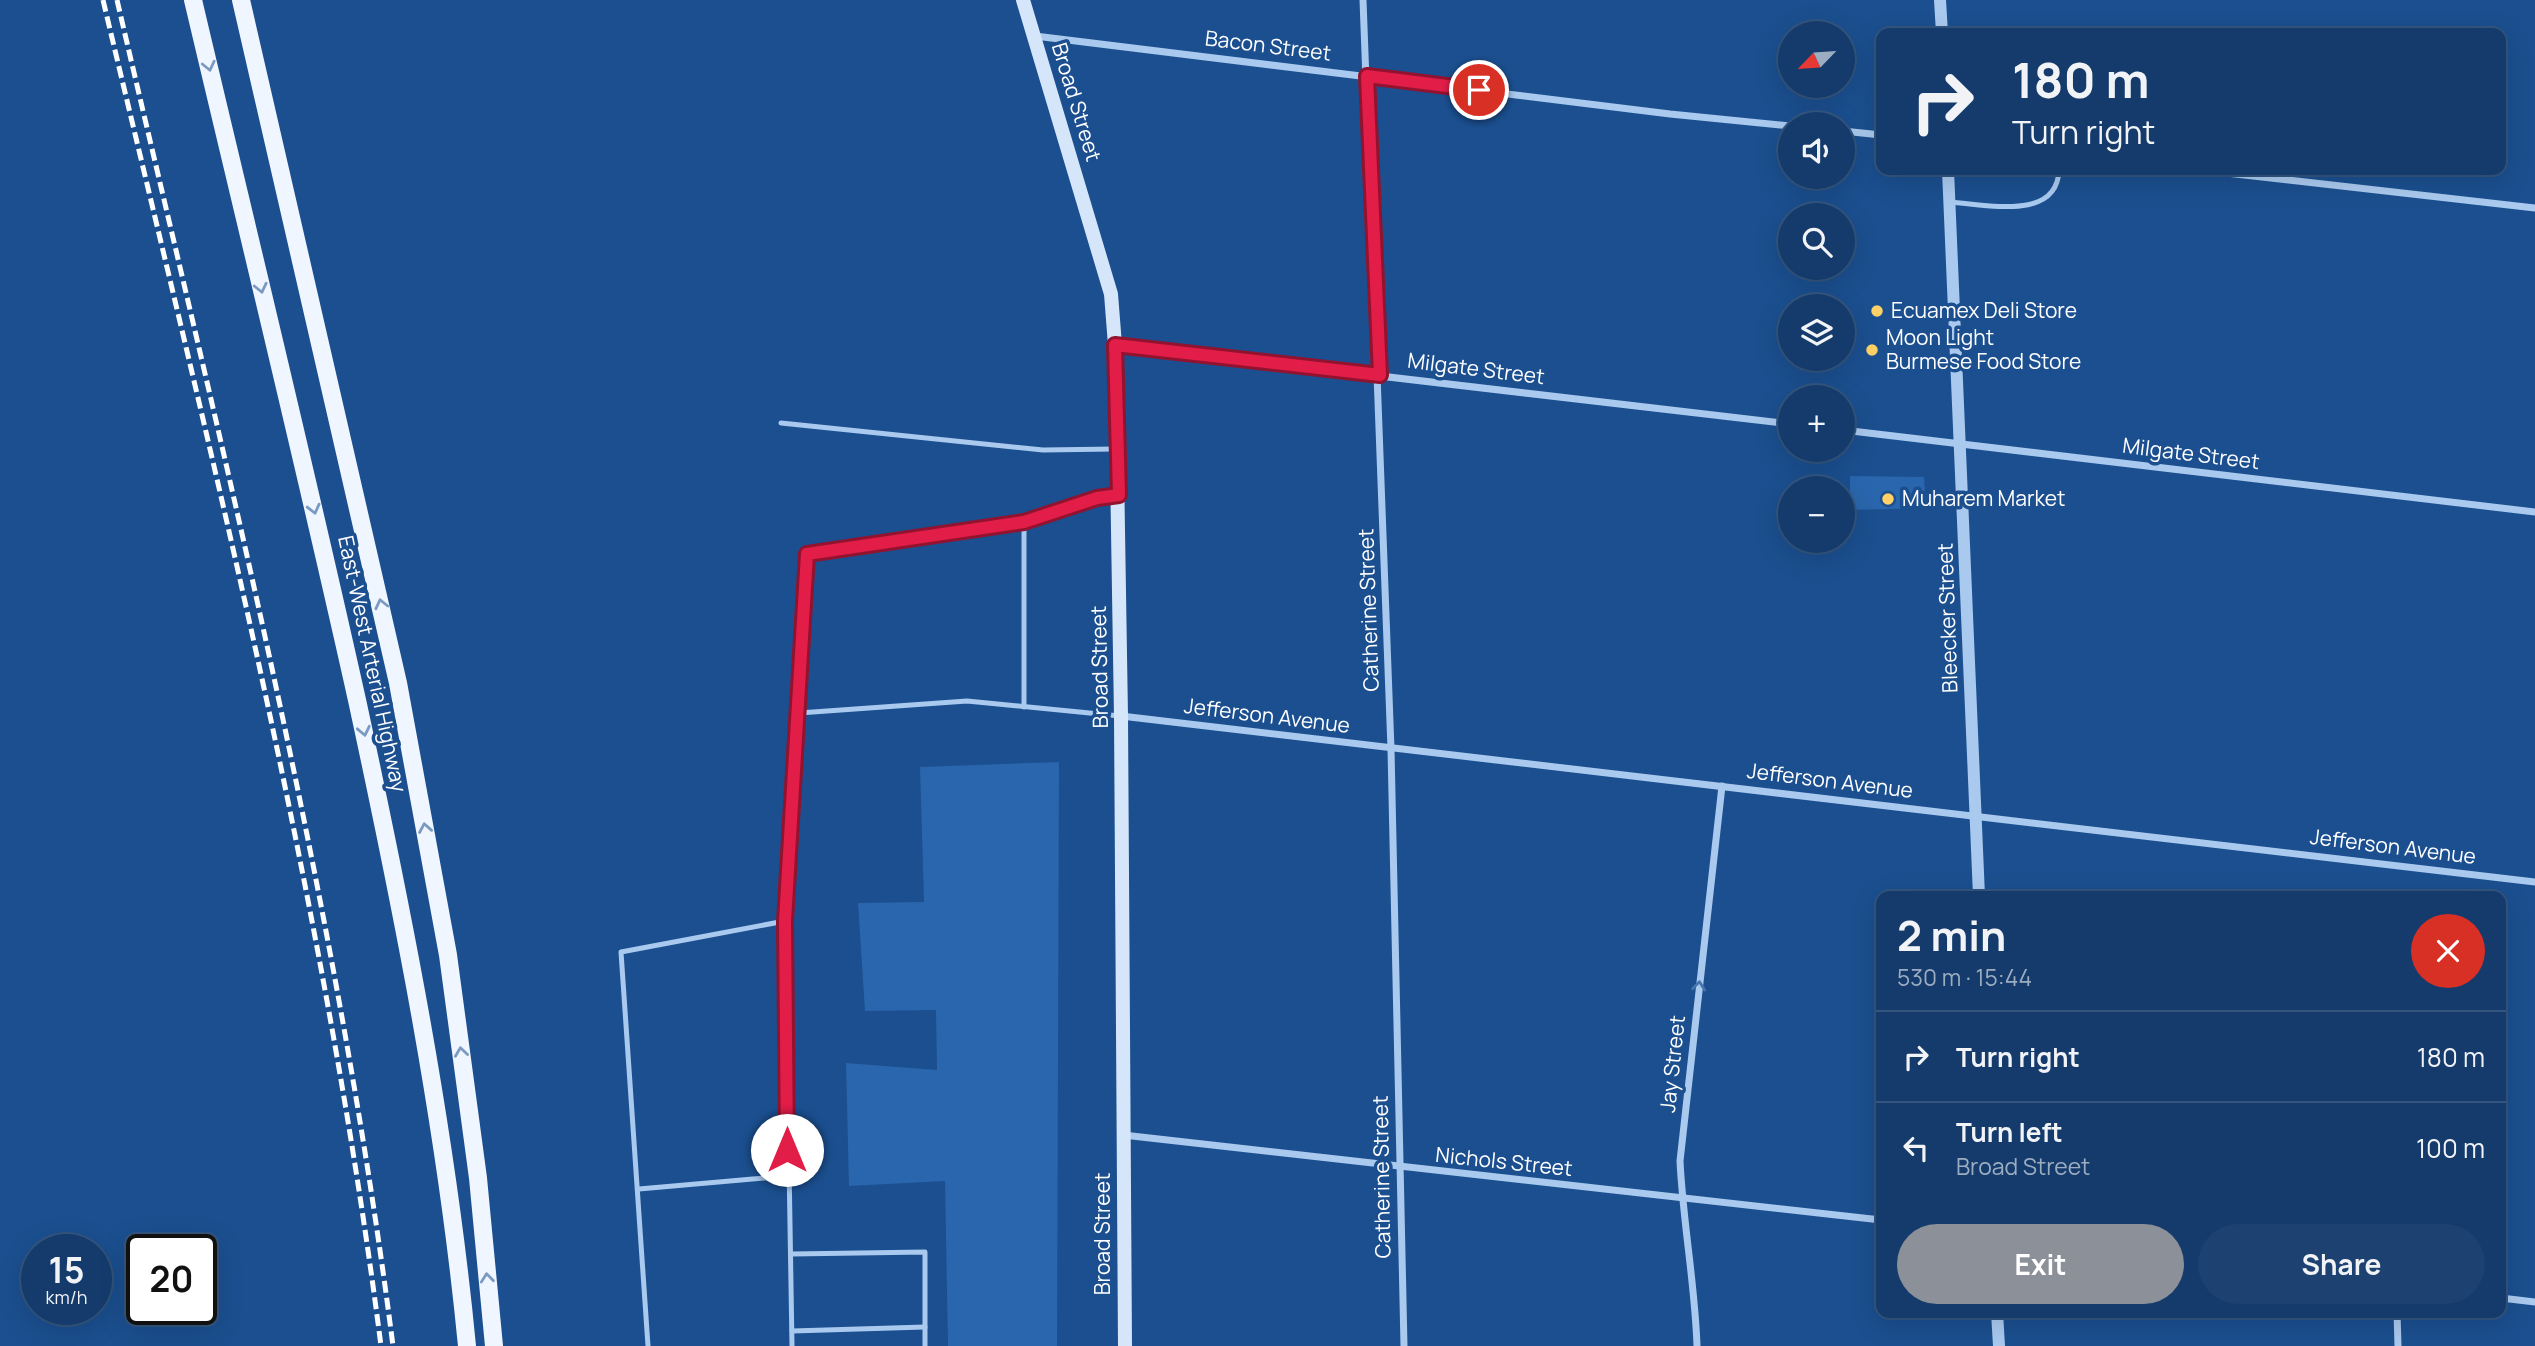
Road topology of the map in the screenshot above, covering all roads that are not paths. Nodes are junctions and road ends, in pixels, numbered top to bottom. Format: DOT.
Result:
graph roads {
  1 [pos="193,0"];
  2 [pos="241,0"];
  3 [pos="1023,0"];
  4 [pos="1363,0"];
  5 [pos="1940,0"];
  6 [pos="1942,28"];
  7 [pos="1034,36"];
  8 [pos="1367,76"];
  9 [pos="1778,125"];
  10 [pos="1855,132"];
  11 [pos="1876,134"];
  12 [pos="1948,175"];
  13 [pos="2059,175"];
  14 [pos="2244,175"];
  15 [pos="1949,202"];
  16 [pos="2535,208"];
  17 [pos="1115,345"];
  18 [pos="1380,375"];
  19 [pos="1778,423"];
  20 [pos="781,424"];
  21 [pos="1855,431"];
  22 [pos="1960,443"];
  23 [pos="1118,449"];
  24 [pos="1119,495"];
  25 [pos="2535,512"];
  26 [pos="1024,522"];
  27 [pos="1024,707"];
  28 [pos="799,713"];
  29 [pos="1121,716"];
  30 [pos="1391,749"];
  31 [pos="1722,786"];
  32 [pos="1975,816"];
  33 [pos="2535,882"];
  34 [pos="1979,891"];
  35 [pos="785,921"];
  36 [pos="1123,1135"];
  37 [pos="1399,1168"];
  38 [pos="788,1176"];
  39 [pos="639,1189"];
  40 [pos="1681,1200"];
  41 [pos="1876,1220"];
  42 [pos="792,1254"];
  43 [pos="2506,1299"];
  44 [pos="2535,1302"];
  45 [pos="1997,1318"];
  46 [pos="2397,1318"];
  47 [pos="925,1326"];
  48 [pos="792,1331"];
  49 [pos="467,1346"];
  50 [pos="494,1346"];
  51 [pos="648,1346"];
  52 [pos="792,1346"];
  53 [pos="925,1346"];
  54 [pos="1125,1346"];
  55 [pos="1404,1346"];
  56 [pos="1697,1346"];
  57 [pos="1999,1346"];
  58 [pos="2398,1346"];
  1 -- 49 [label="main road, East-West Arterial Highway, one-way"];
  50 -- 2 [label="main road, East-West Arterial Highway, one-way"];
  3 -- 7 [label="main road, Broad Street"];
  4 -- 8 [label="street, Catherine Street"];
  5 -- 6 [label="street"];
  7 -- 8 [label="street, Bacon Street"];
  7 -- 17 [label="main road, Broad Street"];
  8 -- 9 [label="street, Bacon Street"];
  8 -- 18 [label="street, Catherine Street"];
  10 -- 11 [label="street"];
  12 -- 15 [label="street, Bleecker Street"];
  13 -- 15 [label="lane"];
  14 -- 16 [label="street"];
  15 -- 22 [label="street, Bleecker Street"];
  17 -- 18 [label="street, Milgate Street"];
  17 -- 23 [label="main road, Broad Street"];
  18 -- 19 [label="street, Milgate Street"];
  18 -- 30 [label="street, Catherine Street"];
  20 -- 23 [label="lane"];
  21 -- 22 [label="street, Milgate Street"];
  22 -- 25 [label="street, Milgate Street"];
  22 -- 32 [label="street, Bleecker Street"];
  23 -- 24 [label="main road, Broad Street"];
  24 -- 26 [label="lane"];
  24 -- 29 [label="main road, Broad Street"];
  26 -- 27 [label="lane"];
  26 -- 28 [label="lane"];
  27 -- 28 [label="lane"];
  27 -- 29 [label="lane"];
  28 -- 35 [label="lane"];
  29 -- 30 [label="street, Jefferson Avenue"];
  29 -- 36 [label="main road, Broad Street"];
  30 -- 31 [label="street, Jefferson Avenue"];
  30 -- 37 [label="street, Catherine Street"];
  31 -- 32 [label="street, Jefferson Avenue"];
  40 -- 31 [label="street, Jay Street, one-way"];
  32 -- 33 [label="street, Jefferson Avenue"];
  32 -- 34 [label="street, Bleecker Street"];
  35 -- 38 [label="lane"];
  35 -- 39 [label="lane"];
  36 -- 37 [label="street, Nichols Street"];
  36 -- 54 [label="main road, Broad Street"];
  37 -- 40 [label="street, Nichols Street"];
  37 -- 55 [label="street, Catherine Street"];
  38 -- 39 [label="lane"];
  38 -- 42 [label="lane"];
  39 -- 51 [label="lane"];
  40 -- 41 [label="street, Nichols Street"];
  40 -- 56 [label="street, Jay Street"];
  42 -- 47 [label="lane"];
  42 -- 48 [label="lane"];
  43 -- 44 [label="street"];
  45 -- 57 [label="street"];
  46 -- 58 [label="street"];
  47 -- 48 [label="lane"];
  47 -- 53 [label="lane"];
  48 -- 52 [label="lane"];
}
